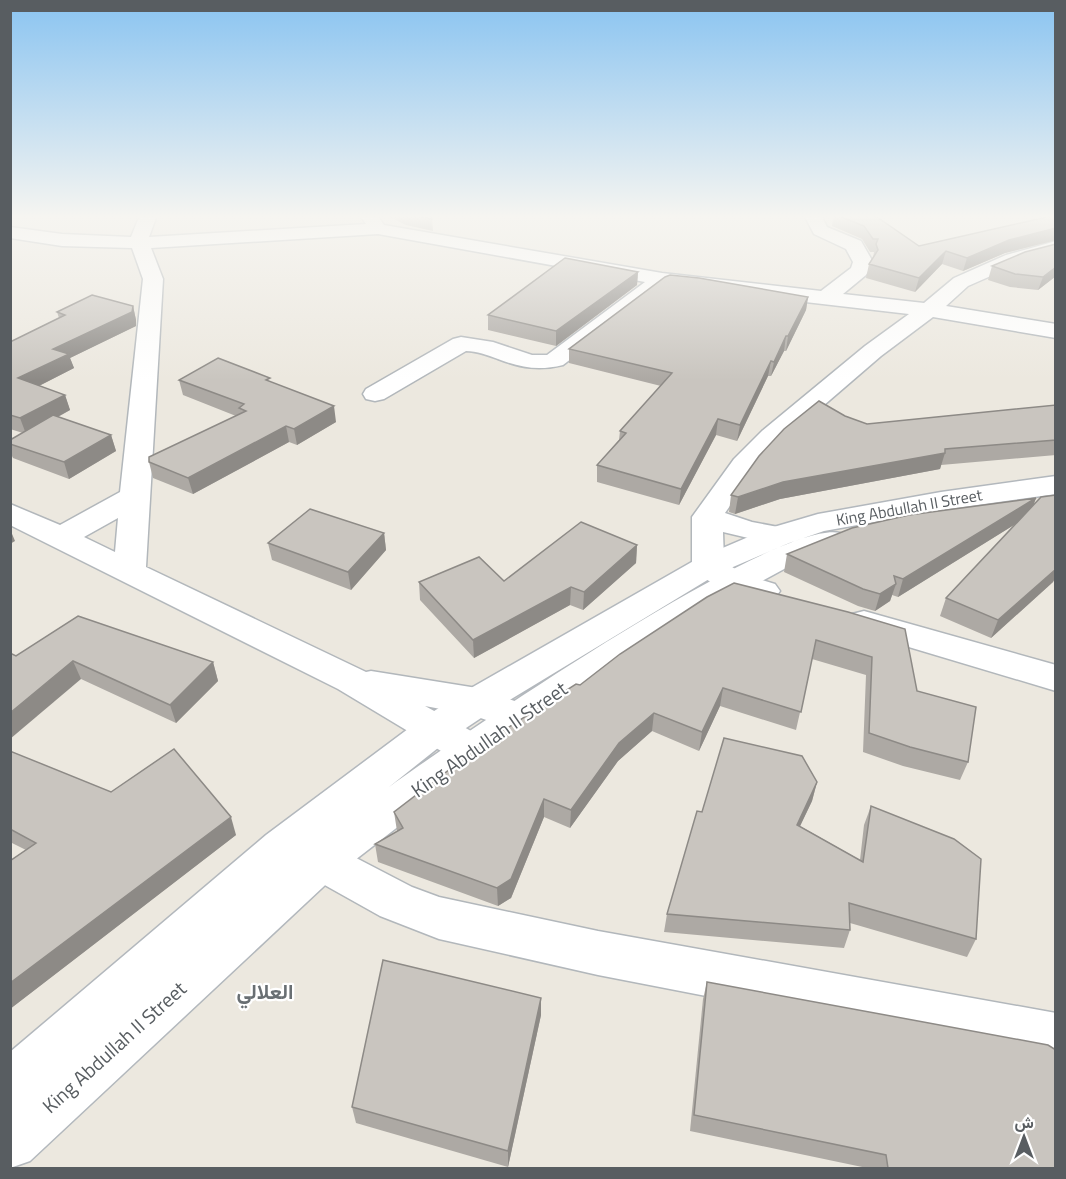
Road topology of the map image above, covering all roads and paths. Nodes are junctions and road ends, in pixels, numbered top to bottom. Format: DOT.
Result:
graph roads {
  1 [pos="151,270"];
  2 [pos="616,270"];
  3 [pos="859,270"];
  4 [pos="988,270"];
  5 [pos="662,279"];
  6 [pos="825,298"];
  7 [pos="929,310"];
  8 [pos="1056,331"];
  9 [pos="375,394"];
  10 [pos="1056,485"];
  11 [pos="132,497"];
  12 [pos="1056,500"];
  13 [pos="10,513"];
  14 [pos="707,517"];
  15 [pos="778,536"];
  16 [pos="61,537"];
  17 [pos="130,573"];
  18 [pos="720,574"];
  19 [pos="790,599"];
  20 [pos="835,613"];
  21 [pos="1056,678"];
  22 [pos="351,680"];
  23 [pos="477,702"];
  24 [pos="518,717"];
  25 [pos="434,730"];
  26 [pos="470,749"];
  27 [pos="321,861"];
  28 [pos="1056,1039"];
  29 [pos="10,1088"];
  30 [pos="10,1141"];
  1 -- 11 [label="street"];
  2 -- 5 [label="street"];
  3 -- 6 [label="street"];
  4 -- 7 [label="street"];
  5 -- 6 [label="street"];
  5 -- 9 [label="street"];
  6 -- 7 [label="street"];
  7 -- 8 [label="street"];
  7 -- 14 [label="street"];
  10 -- 15 [label="street, King Abdullah II Street"];
  11 -- 16 [label="street"];
  11 -- 17 [label="street"];
  12 -- 18 [label="street, King Abdullah II Street"];
  13 -- 16 [label="street"];
  14 -- 15 [label="street"];
  14 -- 18 [label="street"];
  15 -- 18 [label="street, King Abdullah II Street"];
  16 -- 17 [label="street"];
  17 -- 22 [label="street"];
  18 -- 19 [label="street"];
  18 -- 23 [label="street, King Abdullah II Street"];
  18 -- 24 [label="street, King Abdullah II Street"];
  20 -- 21 [label="street"];
  22 -- 23 [label="street"];
  22 -- 25 [label="street"];
  23 -- 24 [label="street"];
  23 -- 25 [label="street, King Abdullah II Street"];
  24 -- 26 [label="street, King Abdullah II Street"];
  25 -- 26 [label="street"];
  25 -- 29 [label="street, King Abdullah II Street"];
  26 -- 27 [label="street, King Abdullah II Street"];
  27 -- 28 [label="street"];
  27 -- 30 [label="street, King Abdullah II Street"];
}
